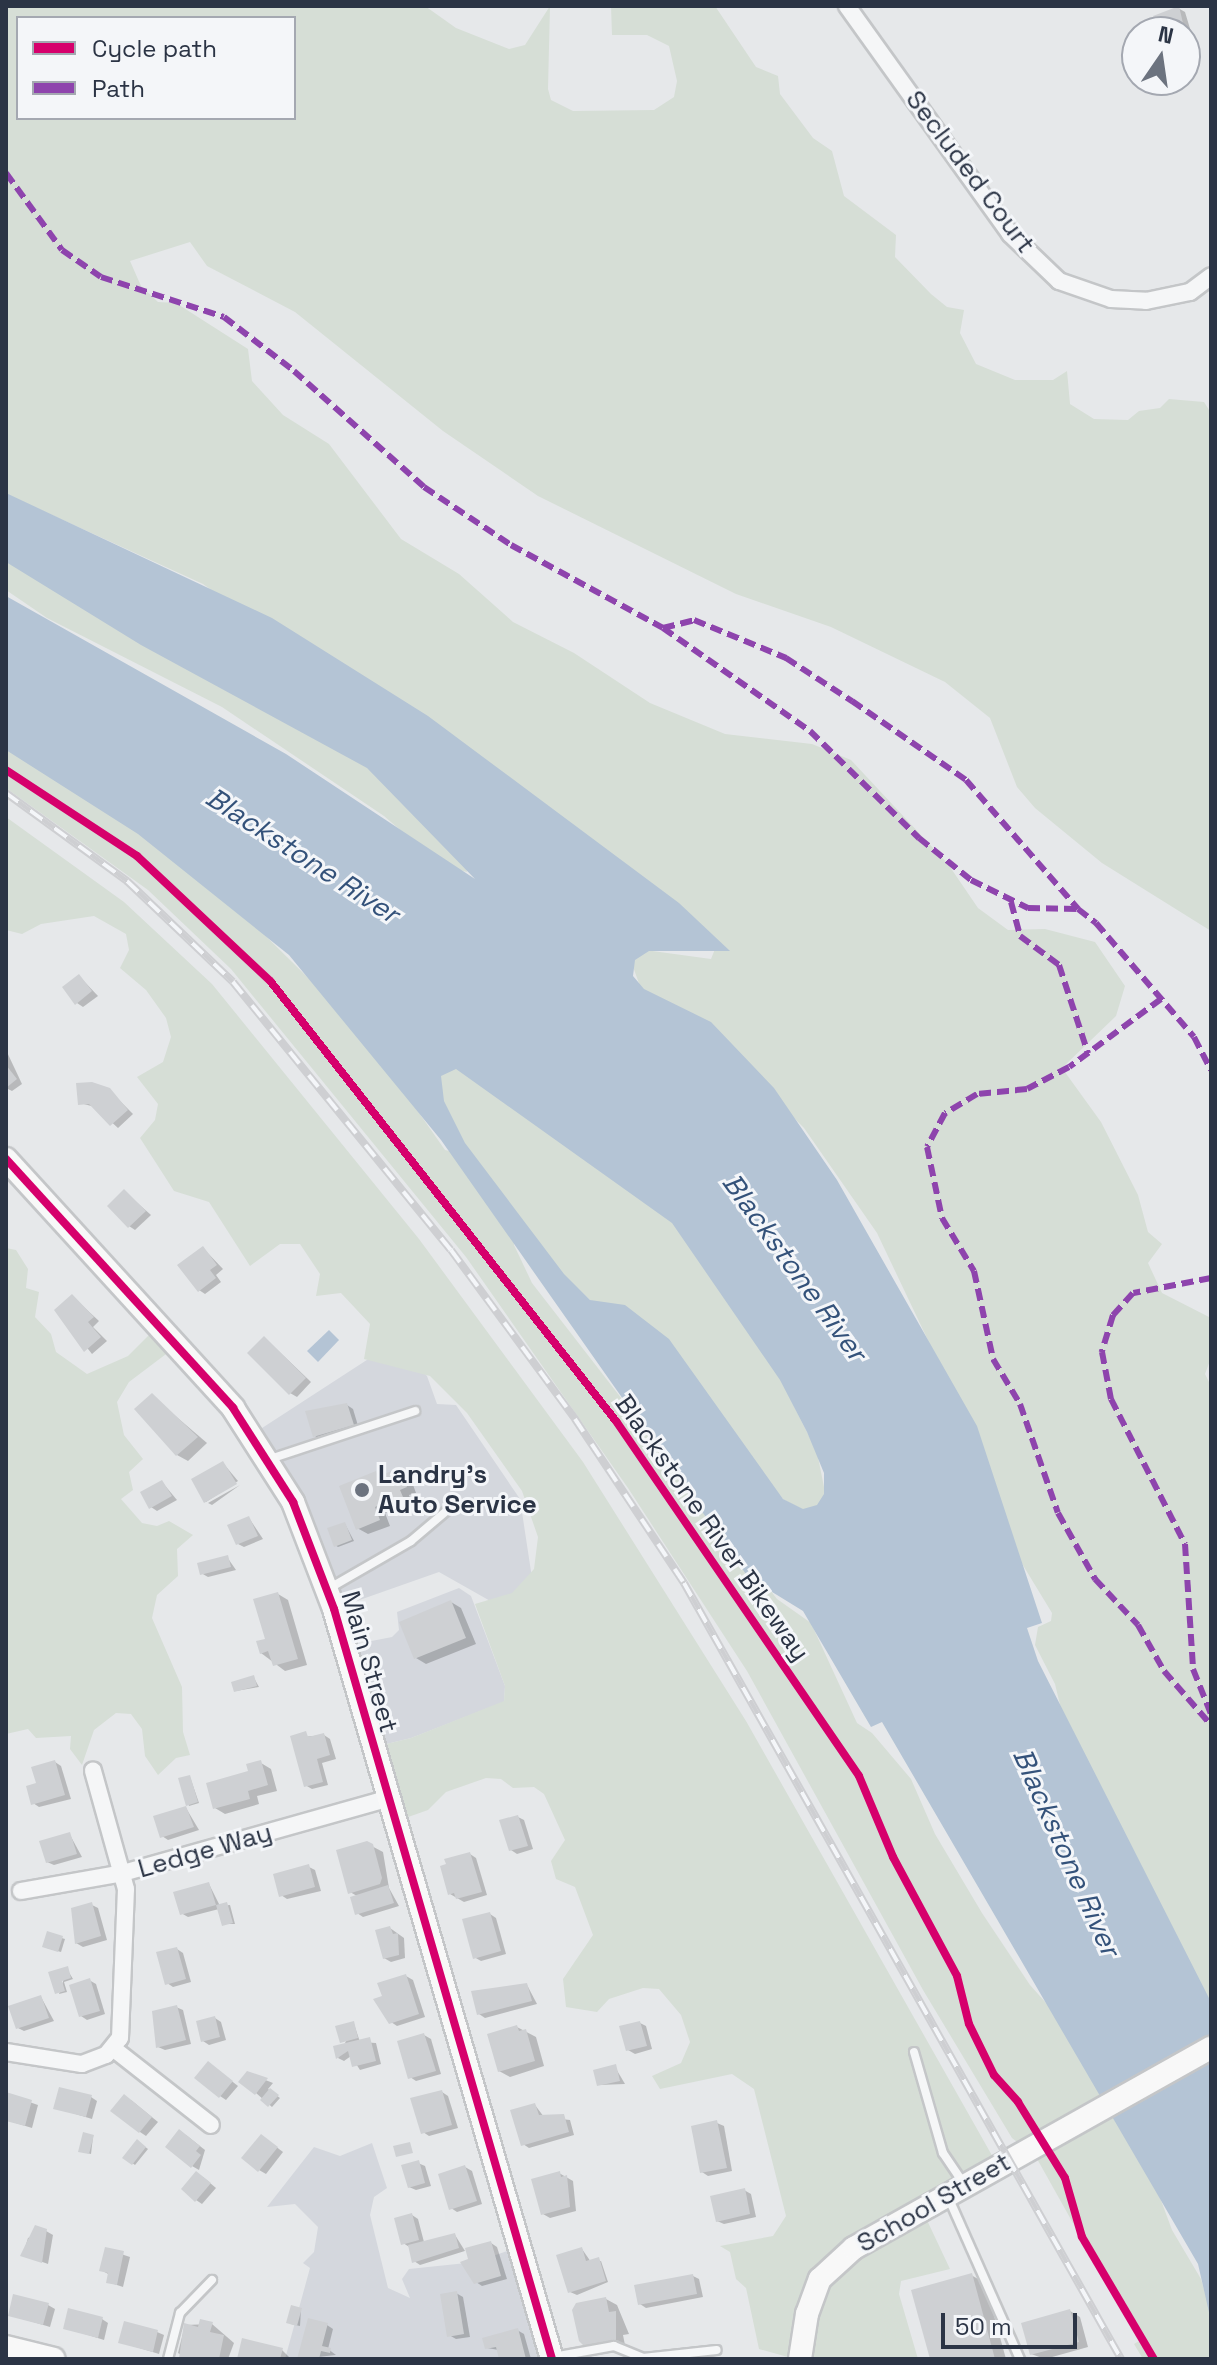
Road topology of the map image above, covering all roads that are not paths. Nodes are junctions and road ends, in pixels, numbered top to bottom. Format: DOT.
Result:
graph roads {
  1 [pos="847,6"];
  2 [pos="1211,276"];
  3 [pos="6,1159"];
  4 [pos="415,1411"];
  5 [pos="270,1459"];
  6 [pos="457,1502"];
  7 [pos="327,1589"];
  8 [pos="93,1771"];
  9 [pos="387,1799"];
  10 [pos="123,1873"];
  11 [pos="21,1891"];
  12 [pos="1211,2048"];
  13 [pos="114,2049"];
  14 [pos="6,2052"];
  15 [pos="914,2052"];
  16 [pos="211,2125"];
  17 [pos="948,2197"];
  18 [pos="212,2280"];
  19 [pos="6,2347"];
  20 [pos="717,2350"];
  21 [pos="552,2358"];
  22 [pos="54,2359"];
  23 [pos="168,2359"];
  24 [pos="800,2359"];
  25 [pos="1020,2359"];
  1 -- 2 [label="street, Secluded Court"];
  3 -- 5 [label="street, Main Street"];
  4 -- 5 [label="lane"];
  5 -- 7 [label="street, Main Street"];
  6 -- 7 [label="lane"];
  7 -- 9 [label="street, Main Street"];
  8 -- 10 [label="street"];
  9 -- 10 [label="street, Ledge Way"];
  9 -- 21 [label="street, Main Street"];
  10 -- 11 [label="street, Ledge Way"];
  10 -- 13 [label="street"];
  12 -- 17 [label="street, School Street"];
  13 -- 14 [label="street"];
  13 -- 16 [label="street"];
  15 -- 17 [label="lane"];
  17 -- 24 [label="street, School Street"];
  17 -- 25 [label="lane"];
  18 -- 23 [label="lane"];
  19 -- 22 [label="street"];
  20 -- 21 [label="lane"];
}
